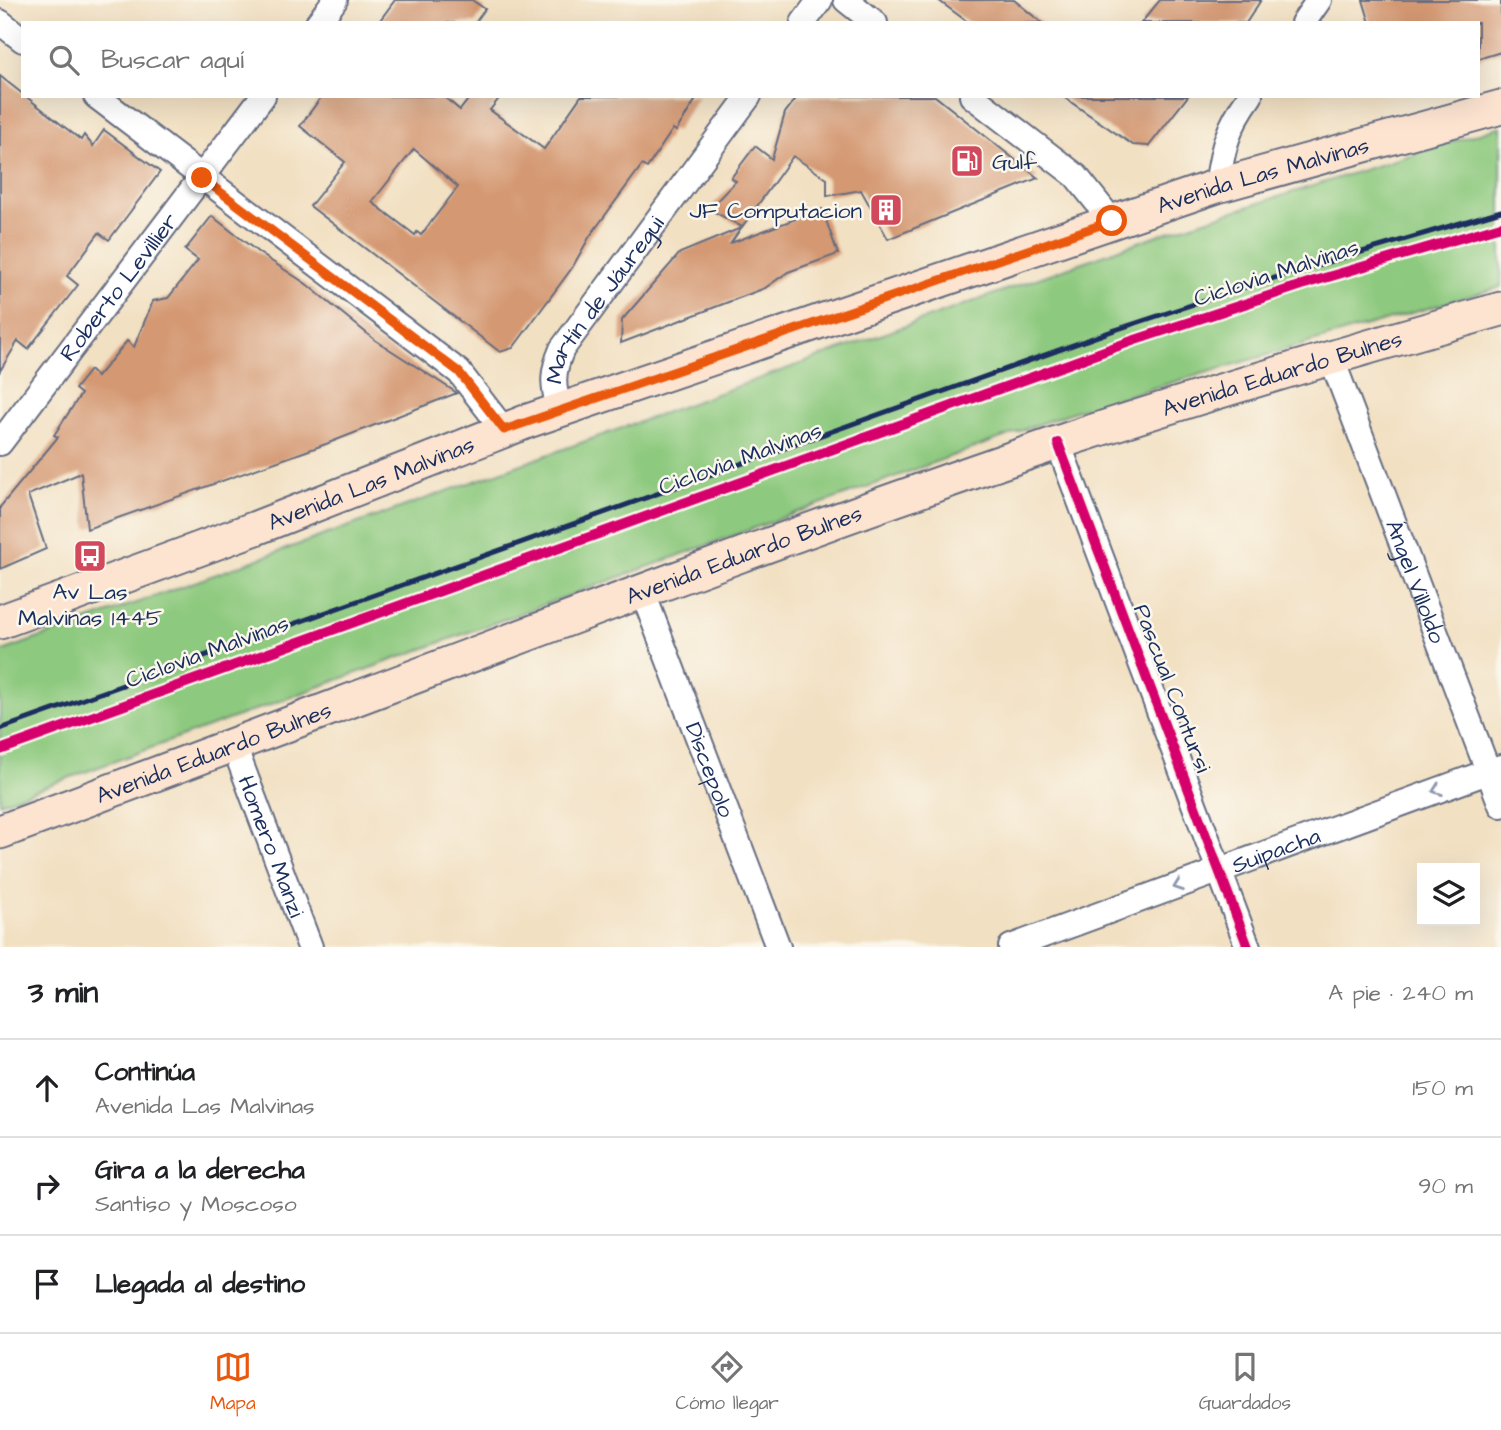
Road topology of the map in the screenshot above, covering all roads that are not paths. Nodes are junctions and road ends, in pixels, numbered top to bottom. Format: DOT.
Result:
graph roads {
  1 [pos="335,0"];
  2 [pos="820,0"];
  3 [pos="846,0"];
  4 [pos="1319,0"];
  5 [pos="319,21"];
  6 [pos="804,21"];
  7 [pos="873,21"];
  8 [pos="1304,21"];
  9 [pos="0,22"];
  10 [pos="21,38"];
  11 [pos="99,98"];
  12 [pos="262,98"];
  13 [pos="748,98"];
  14 [pos="975,98"];
  15 [pos="1249,98"];
  16 [pos="1501,107"];
  17 [pos="202,178"];
  18 [pos="1217,186"];
  19 [pos="1112,221"];
  20 [pos="1501,309"];
  21 [pos="1331,357"];
  22 [pos="560,410"];
  23 [pos="504,430"];
  24 [pos="0,443"];
  25 [pos="1058,443"];
  26 [pos="643,593"];
  27 [pos="0,622"];
  28 [pos="234,746"];
  29 [pos="1495,769"];
  30 [pos="1501,804"];
  31 [pos="0,832"];
  32 [pos="1220,871"];
  33 [pos="310,947"];
  34 [pos="778,947"];
  35 [pos="1011,947"];
  36 [pos="1248,947"];
  1 -- 5 [label="street"];
  2 -- 6 [label="street"];
  3 -- 7 [label="street"];
  4 -- 8 [label="street"];
  9 -- 10 [label="street"];
  11 -- 17 [label="street"];
  12 -- 17 [label="street, Roberto Levillier"];
  13 -- 22 [label="street, Martín de Jáuregui"];
  14 -- 19 [label="street"];
  15 -- 18 [label="street"];
  16 -- 18 [label="main road, Avenida Las Malvinas"];
  17 -- 23 [label="street"];
  17 -- 24 [label="street, Roberto Levillier"];
  18 -- 19 [label="main road, Avenida Las Malvinas"];
  19 -- 22 [label="main road, Avenida Las Malvinas"];
  20 -- 21 [label="main road, Avenida Eduardo Bulnes"];
  21 -- 25 [label="main road, Avenida Eduardo Bulnes"];
  21 -- 29 [label="street, Ángel Villoldo"];
  22 -- 23 [label="main road, Avenida Las Malvinas"];
  23 -- 27 [label="main road, Avenida Las Malvinas"];
  25 -- 26 [label="main road, Avenida Eduardo Bulnes"];
  25 -- 32 [label="street, Pascual Contursi"];
  26 -- 28 [label="main road, Avenida Eduardo Bulnes"];
  26 -- 34 [label="street, Discepolo"];
  28 -- 31 [label="main road, Avenida Eduardo Bulnes"];
  28 -- 33 [label="street, Homero Manzi"];
  29 -- 30 [label="street, Ángel Villoldo"];
  29 -- 32 [label="street, Suipacha, one-way"];
  32 -- 35 [label="street, Suipacha, one-way"];
  32 -- 36 [label="street, Pascual Contursi"];
}
